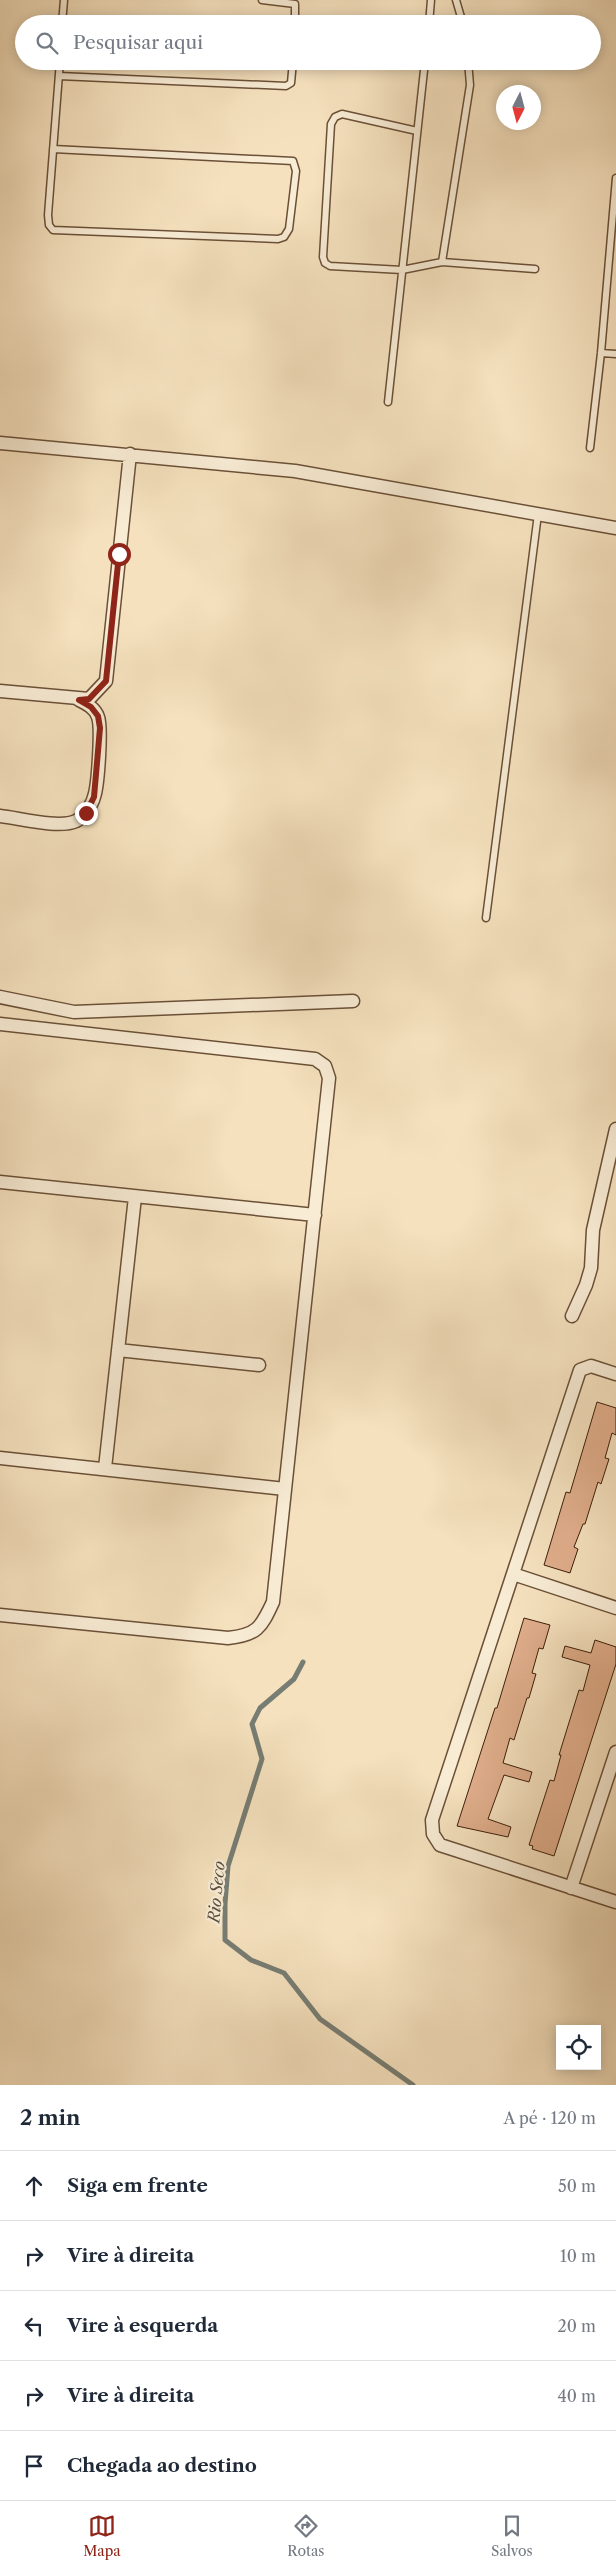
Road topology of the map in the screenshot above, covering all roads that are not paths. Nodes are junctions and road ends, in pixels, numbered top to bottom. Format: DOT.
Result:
graph roads {
  1 [pos="64,0"];
  2 [pos="262,0"];
  3 [pos="431,0"];
  4 [pos="456,0"];
  5 [pos="63,15"];
  6 [pos="296,15"];
  7 [pos="430,15"];
  8 [pos="460,15"];
  9 [pos="59,70"];
  10 [pos="292,70"];
  11 [pos="424,70"];
  12 [pos="469,70"];
  13 [pos="58,76"];
  14 [pos="417,131"];
  15 [pos="53,149"];
  16 [pos="616,178"];
  17 [pos="442,262"];
  18 [pos="535,269"];
  19 [pos="402,270"];
  20 [pos="602,352"];
  21 [pos="616,354"];
  22 [pos="388,402"];
  23 [pos="0,443"];
  24 [pos="590,448"];
  25 [pos="130,454"];
  26 [pos="538,514"];
  27 [pos="616,528"];
  28 [pos="0,692"];
  29 [pos="79,700"];
  30 [pos="0,816"];
  31 [pos="486,918"];
  32 [pos="0,997"];
  33 [pos="353,1001"];
  34 [pos="0,1024"];
  35 [pos="616,1129"];
  36 [pos="612,1165"];
  37 [pos="0,1182"];
  38 [pos="135,1197"];
  39 [pos="315,1215"];
  40 [pos="572,1316"];
  41 [pos="118,1350"];
  42 [pos="259,1365"];
  43 [pos="616,1374"];
  44 [pos="0,1458"];
  45 [pos="105,1468"];
  46 [pos="285,1489"];
  47 [pos="513,1574"];
  48 [pos="616,1608"];
  49 [pos="0,1615"];
  50 [pos="616,1752"];
  51 [pos="571,1888"];
  52 [pos="616,1902"];
  1 -- 5 [label="lane"];
  2 -- 6 [label="lane"];
  3 -- 7 [label="lane"];
  4 -- 8 [label="lane"];
  9 -- 13 [label="lane"];
  10 -- 13 [label="lane"];
  11 -- 14 [label="lane"];
  12 -- 17 [label="lane"];
  13 -- 15 [label="lane"];
  14 -- 19 [label="lane"];
  14 -- 19 [label="lane"];
  15 -- 15 [label="lane"];
  16 -- 20 [label="lane"];
  17 -- 18 [label="lane"];
  17 -- 19 [label="lane"];
  19 -- 22 [label="lane"];
  20 -- 21 [label="lane"];
  20 -- 24 [label="lane"];
  23 -- 25 [label="street"];
  25 -- 26 [label="street"];
  25 -- 29 [label="street"];
  26 -- 27 [label="street"];
  26 -- 31 [label="lane"];
  28 -- 29 [label="street"];
  29 -- 30 [label="street"];
  32 -- 33 [label="street"];
  34 -- 39 [label="street"];
  35 -- 36 [label="street"];
  36 -- 40 [label="street"];
  37 -- 38 [label="street"];
  38 -- 39 [label="street"];
  38 -- 41 [label="street"];
  39 -- 46 [label="street"];
  41 -- 42 [label="street"];
  41 -- 45 [label="street"];
  43 -- 47 [label="street"];
  44 -- 45 [label="street"];
  45 -- 46 [label="street"];
  46 -- 49 [label="street"];
  47 -- 48 [label="street"];
  47 -- 51 [label="street"];
  50 -- 51 [label="street"];
  51 -- 52 [label="street"];
}
